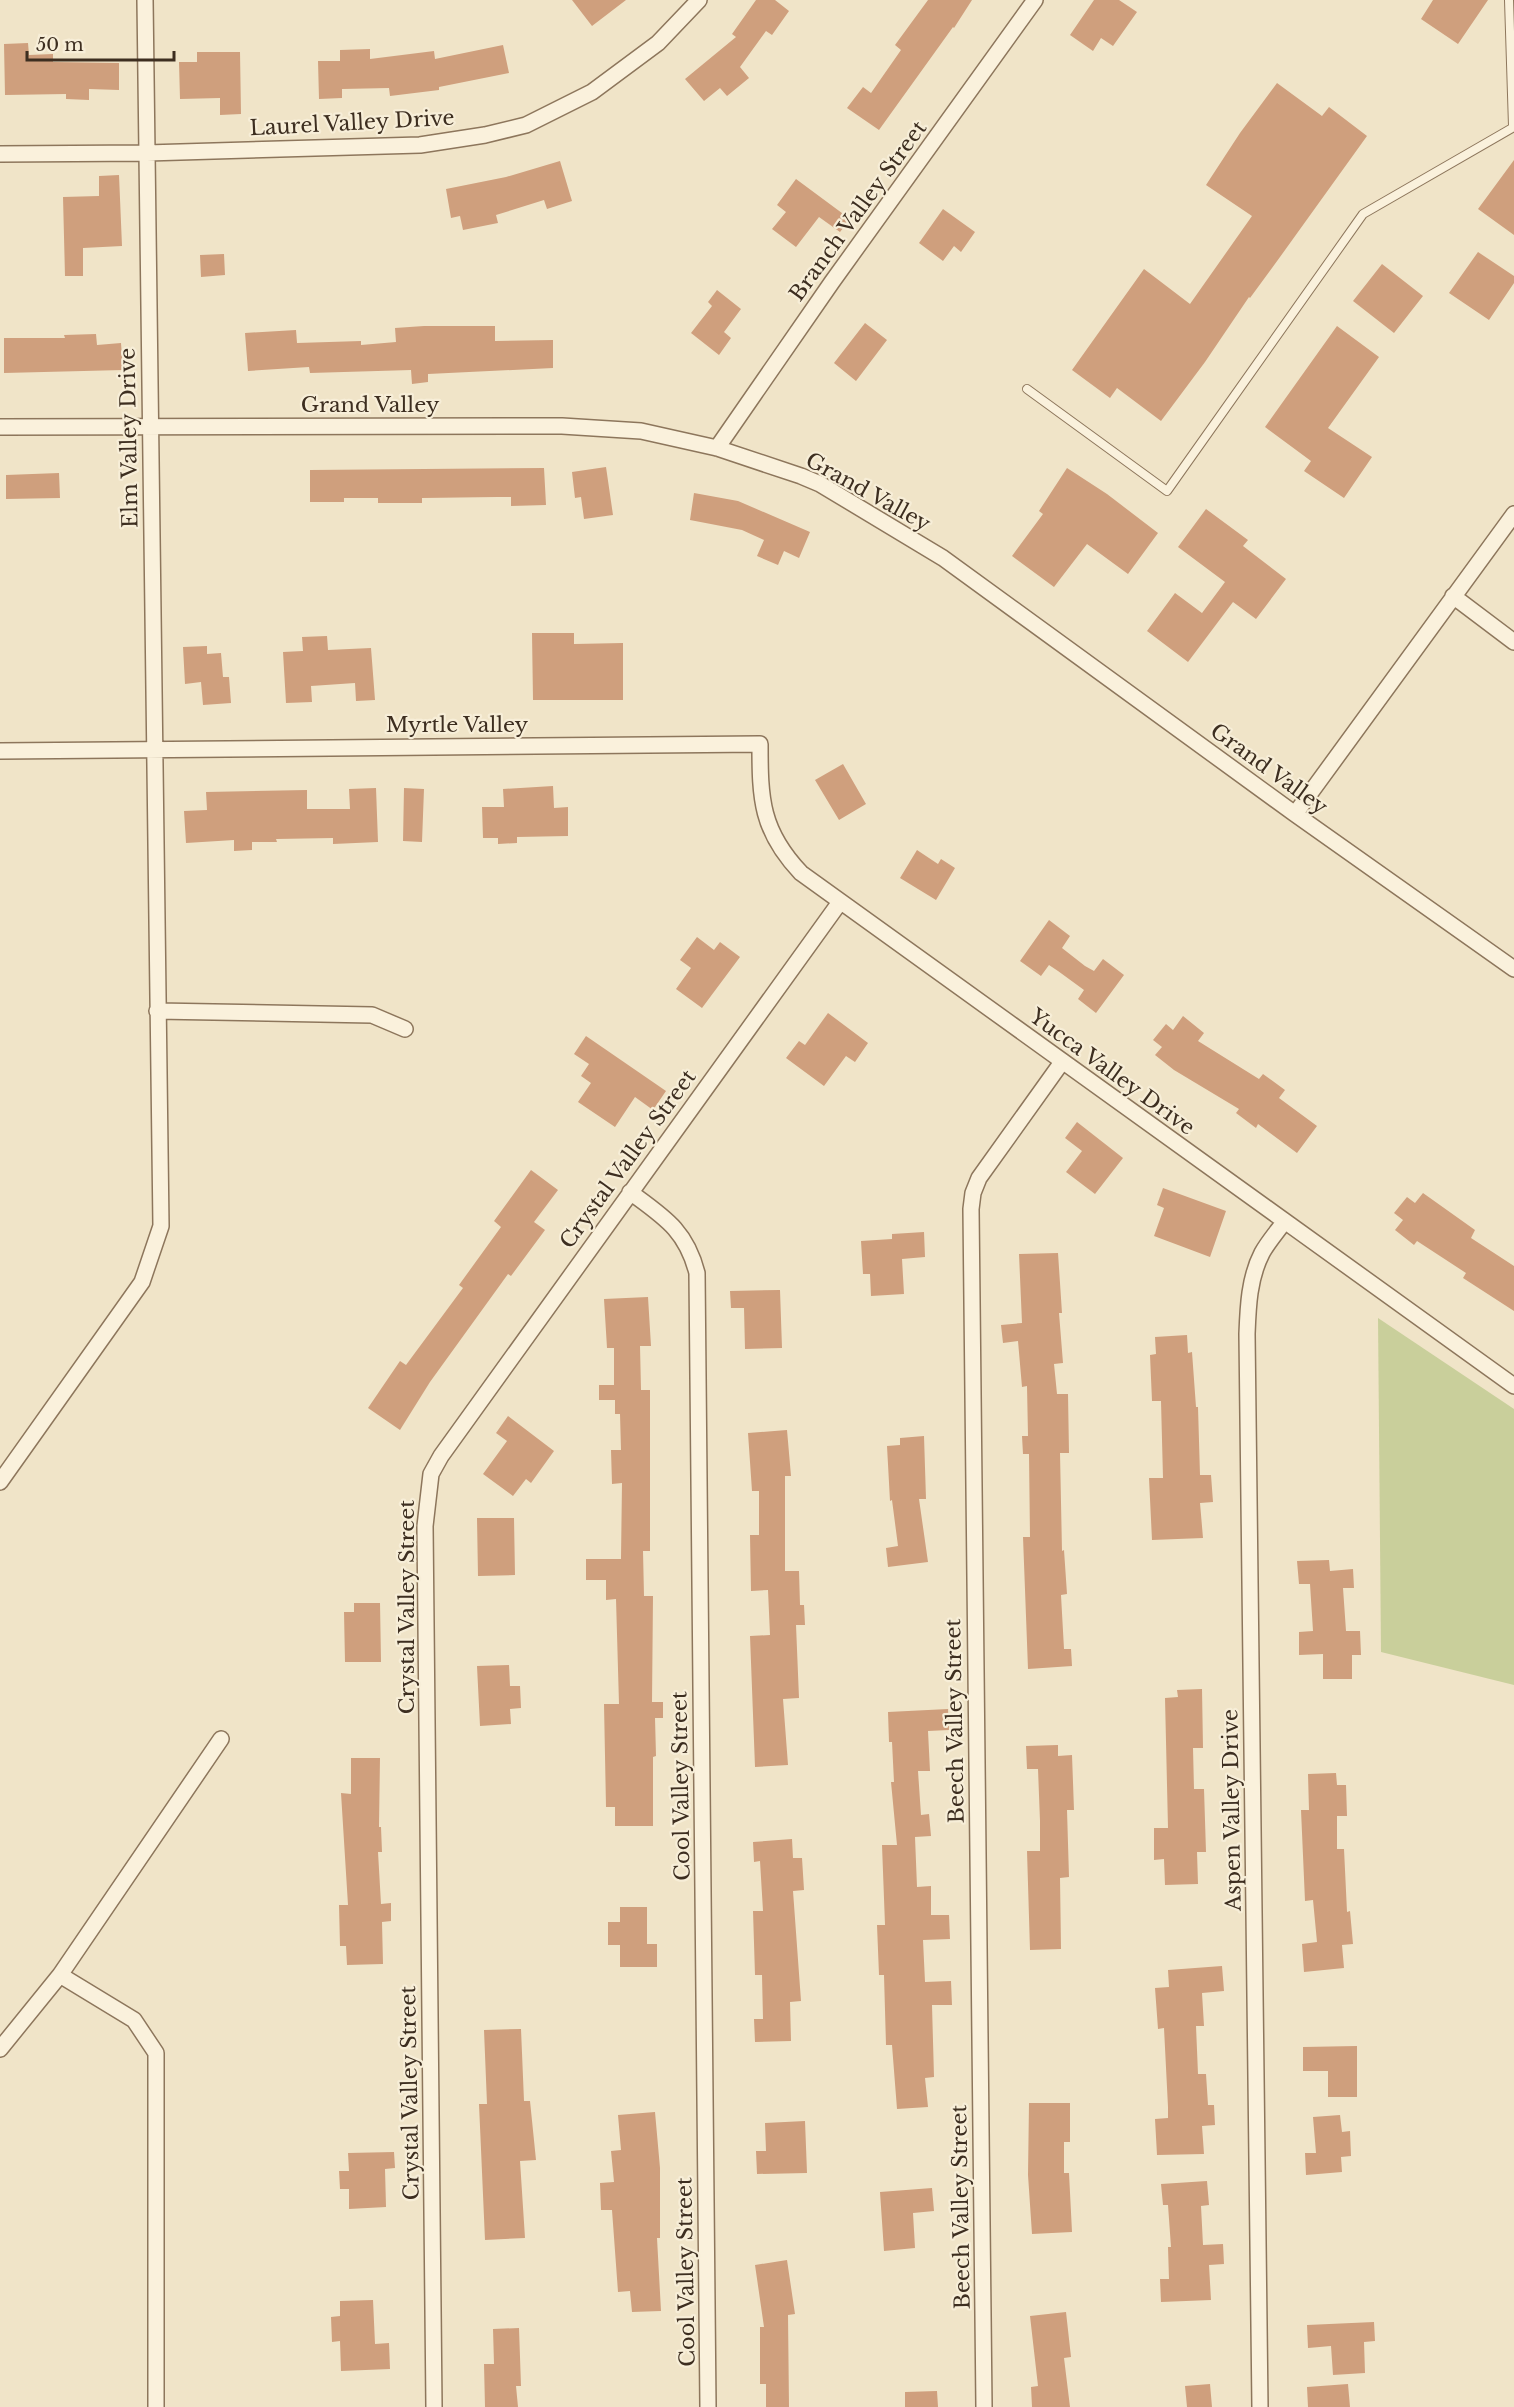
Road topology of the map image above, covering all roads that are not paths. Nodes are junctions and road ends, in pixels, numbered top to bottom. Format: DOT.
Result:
graph roads {
  1 [pos="145,0"];
  2 [pos="699,0"];
  3 [pos="1035,0"];
  4 [pos="1509,0"];
  5 [pos="1514,127"];
  6 [pos="147,153"];
  7 [pos="0,154"];
  8 [pos="1027,389"];
  9 [pos="150,425"];
  10 [pos="0,427"];
  11 [pos="717,448"];
  12 [pos="1514,514"];
  13 [pos="1453,596"];
  14 [pos="1514,642"];
  15 [pos="760,744"];
  16 [pos="154,749"];
  17 [pos="0,751"];
  18 [pos="1295,814"];
  19 [pos="840,902"];
  20 [pos="1514,969"];
  21 [pos="157,1011"];
  22 [pos="405,1029"];
  23 [pos="1062,1062"];
  24 [pos="630,1192"];
  25 [pos="1284,1222"];
  26 [pos="1514,1386"];
  27 [pos="0,1482"];
  28 [pos="221,1739"];
  29 [pos="60,1975"];
  30 [pos="0,2049"];
  31 [pos="156,2407"];
  32 [pos="434,2407"];
  33 [pos="708,2407"];
  34 [pos="984,2407"];
  35 [pos="1260,2407"];
  1 -- 6 [label="street, Elm Valley Drive"];
  2 -- 6 [label="street, Laurel Valley Drive"];
  3 -- 11 [label="street, Branch Valley Street"];
  4 -- 5 [label="lane"];
  5 -- 8 [label="lane"];
  6 -- 7 [label="street, Laurel Valley Drive"];
  6 -- 9 [label="street, Elm Valley Drive"];
  9 -- 10 [label="street, Grand Valley"];
  9 -- 11 [label="street, Grand Valley"];
  9 -- 16 [label="street, Elm Valley Drive"];
  11 -- 18 [label="street, Grand Valley"];
  12 -- 13 [label="street"];
  13 -- 14 [label="street"];
  13 -- 18 [label="street"];
  15 -- 16 [label="street, Myrtle Valley"];
  15 -- 19 [label="street, Yucca Valley Drive"];
  16 -- 17 [label="street, Myrtle Valley"];
  16 -- 21 [label="street, Elm Valley Drive"];
  18 -- 20 [label="street, Grand Valley"];
  19 -- 23 [label="street, Yucca Valley Drive"];
  19 -- 24 [label="street, Crystal Valley Street"];
  21 -- 22 [label="street"];
  21 -- 27 [label="street, Elm Valley Drive"];
  23 -- 25 [label="street, Yucca Valley Drive"];
  23 -- 34 [label="street, Beech Valley Street"];
  24 -- 32 [label="street, Crystal Valley Street"];
  24 -- 33 [label="street, Cool Valley Street"];
  25 -- 26 [label="street, Yucca Valley Drive"];
  25 -- 35 [label="street, Aspen Valley Drive"];
  28 -- 29 [label="street"];
  29 -- 30 [label="street"];
  29 -- 31 [label="street"];
}
